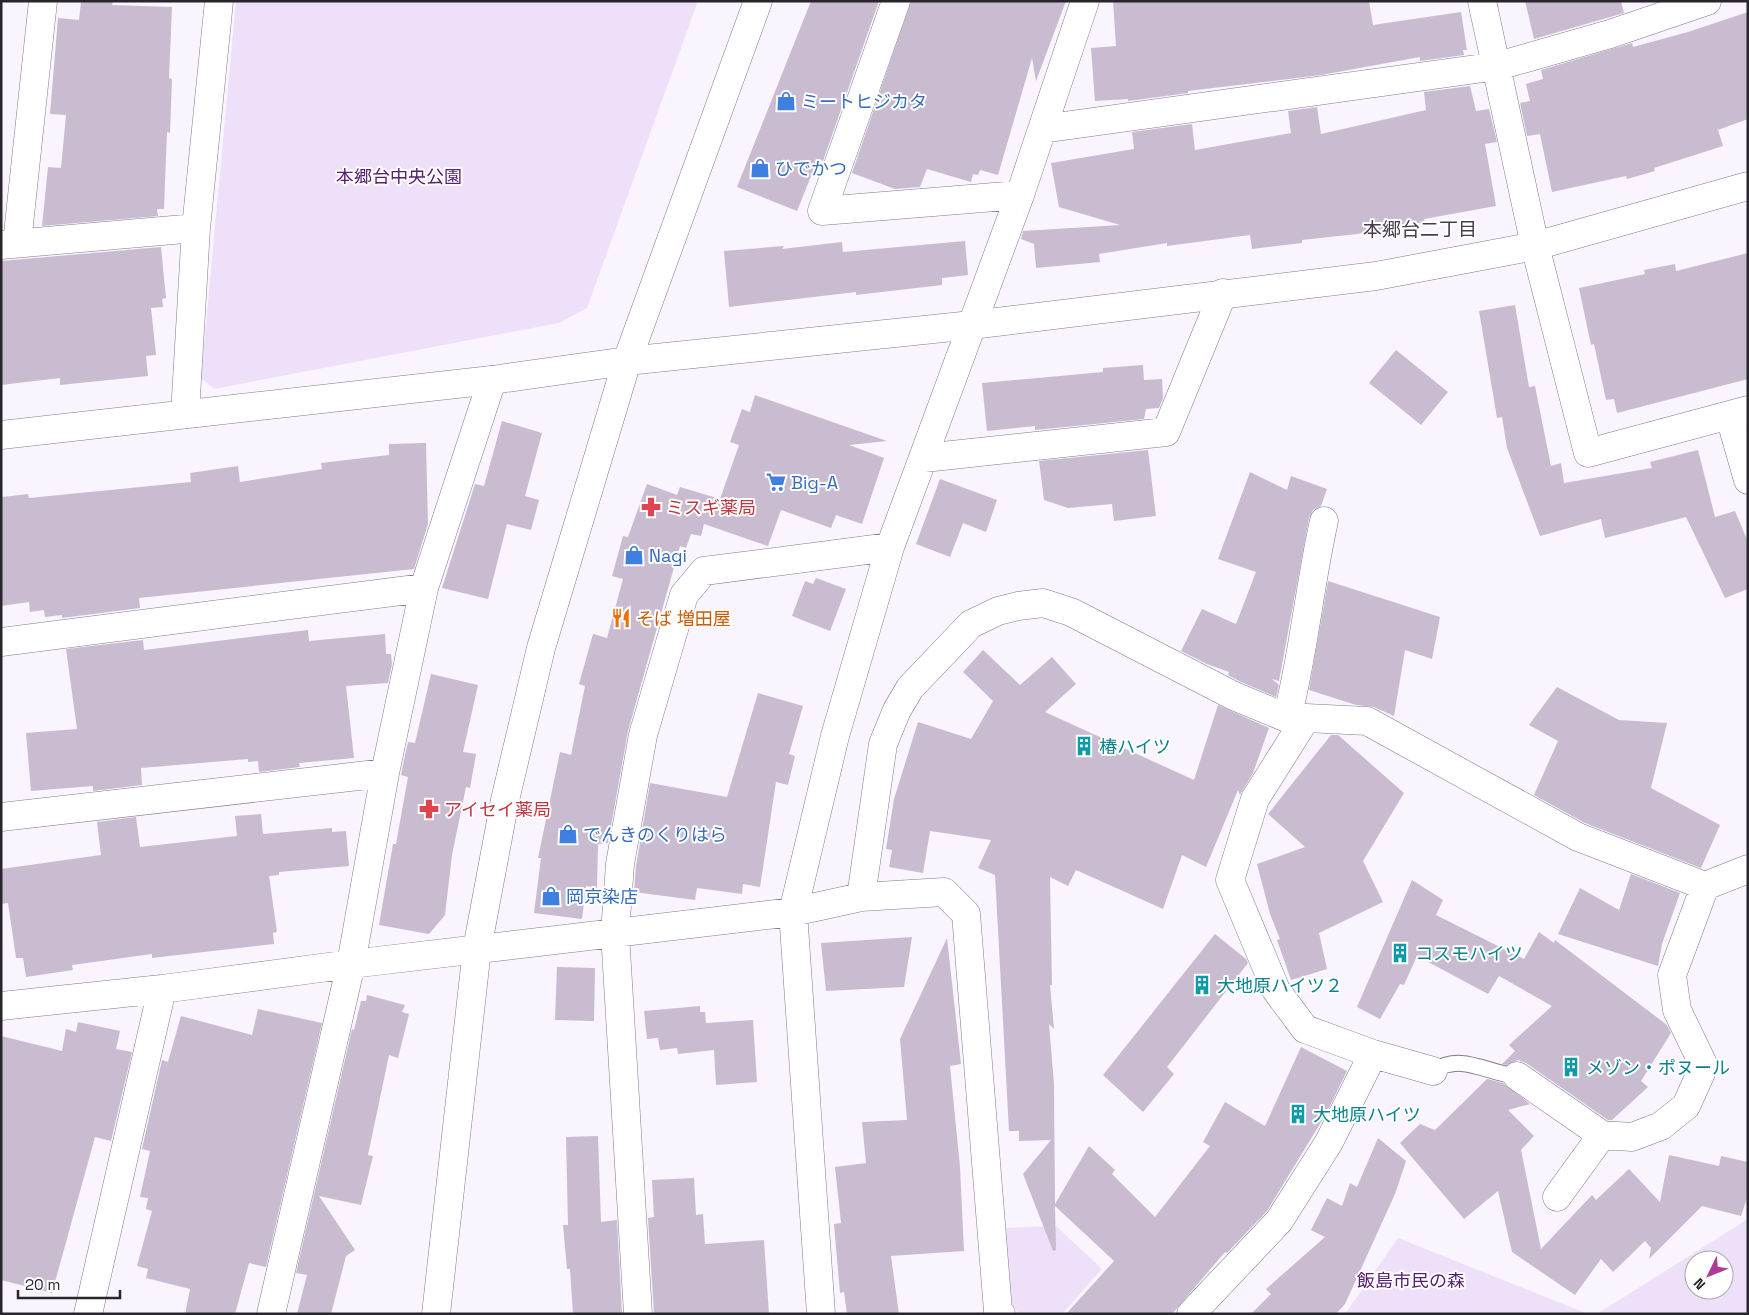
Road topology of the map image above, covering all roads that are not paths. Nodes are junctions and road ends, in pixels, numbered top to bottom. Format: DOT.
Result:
graph roads {
  1 [pos="43,1"];
  2 [pos="219,1"];
  3 [pos="758,1"];
  4 [pos="896,1"];
  5 [pos="1085,1"];
  6 [pos="1482,1"];
  7 [pos="1707,1"];
  8 [pos="1498,66"];
  9 [pos="1042,129"];
  10 [pos="1748,186"];
  11 [pos="1020,195"];
  12 [pos="196,228"];
  13 [pos="9,244"];
  14 [pos="1535,246"];
  15 [pos="1223,294"];
  16 [pos="972,325"];
  17 [pos="627,361"];
  18 [pos="492,380"];
  19 [pos="1739,413"];
  20 [pos="185,414"];
  21 [pos="1,435"];
  22 [pos="924,458"];
  23 [pos="1748,480"];
  24 [pos="1324,521"];
  25 [pos="890,547"];
  26 [pos="424,588"];
  27 [pos="1,642"];
  28 [pos="1296,718"];
  29 [pos="386,773"];
  30 [pos="1,817"];
  31 [pos="1748,869"];
  32 [pos="1705,886"];
  33 [pos="861,897"];
  34 [pos="793,912"];
  35 [pos="615,933"];
  36 [pos="477,949"];
  37 [pos="351,964"];
  38 [pos="162,989"];
  39 [pos="1,1006"];
  40 [pos="1373,1054"];
  41 [pos="1433,1071"];
  42 [pos="1517,1076"];
  43 [pos="1602,1135"];
  44 [pos="1557,1197"];
  45 [pos="88,1314"];
  46 [pos="272,1314"];
  47 [pos="436,1314"];
  48 [pos="638,1314"];
  49 [pos="822,1314"];
  50 [pos="1001,1314"];
  51 [pos="1191,1314"];
  1 -- 13 [label="street"];
  2 -- 12 [label="street"];
  3 -- 17 [label="street"];
  4 -- 11 [label="street"];
  5 -- 9 [label="street"];
  6 -- 8 [label="street"];
  7 -- 8 [label="street"];
  8 -- 9 [label="street"];
  8 -- 14 [label="street"];
  9 -- 11 [label="street"];
  10 -- 14 [label="street"];
  11 -- 16 [label="street"];
  12 -- 13 [label="street"];
  12 -- 20 [label="street"];
  14 -- 15 [label="street"];
  14 -- 19 [label="street"];
  15 -- 16 [label="street"];
  15 -- 22 [label="street"];
  16 -- 17 [label="street"];
  16 -- 22 [label="street"];
  17 -- 18 [label="street"];
  17 -- 36 [label="street"];
  18 -- 20 [label="street"];
  18 -- 26 [label="street"];
  19 -- 23 [label="street"];
  20 -- 21 [label="street"];
  22 -- 25 [label="street"];
  24 -- 28 [label="street"];
  25 -- 34 [label="street"];
  25 -- 35 [label="street"];
  26 -- 27 [label="street"];
  26 -- 29 [label="street"];
  28 -- 32 [label="street"];
  28 -- 33 [label="street"];
  28 -- 40 [label="street"];
  29 -- 30 [label="street"];
  29 -- 37 [label="street"];
  31 -- 32 [label="street"];
  32 -- 43 [label="street"];
  33 -- 34 [label="street"];
  33 -- 50 [label="street"];
  34 -- 35 [label="street"];
  34 -- 49 [label="street"];
  35 -- 36 [label="street"];
  35 -- 48 [label="street"];
  36 -- 37 [label="street"];
  36 -- 47 [label="street"];
  37 -- 38 [label="street"];
  37 -- 46 [label="street"];
  38 -- 39 [label="street"];
  38 -- 45 [label="street"];
  40 -- 41 [label="street"];
  40 -- 51 [label="street"];
  41 -- 42 [label="lane"];
  42 -- 43 [label="street"];
  43 -- 44 [label="street"];
}
